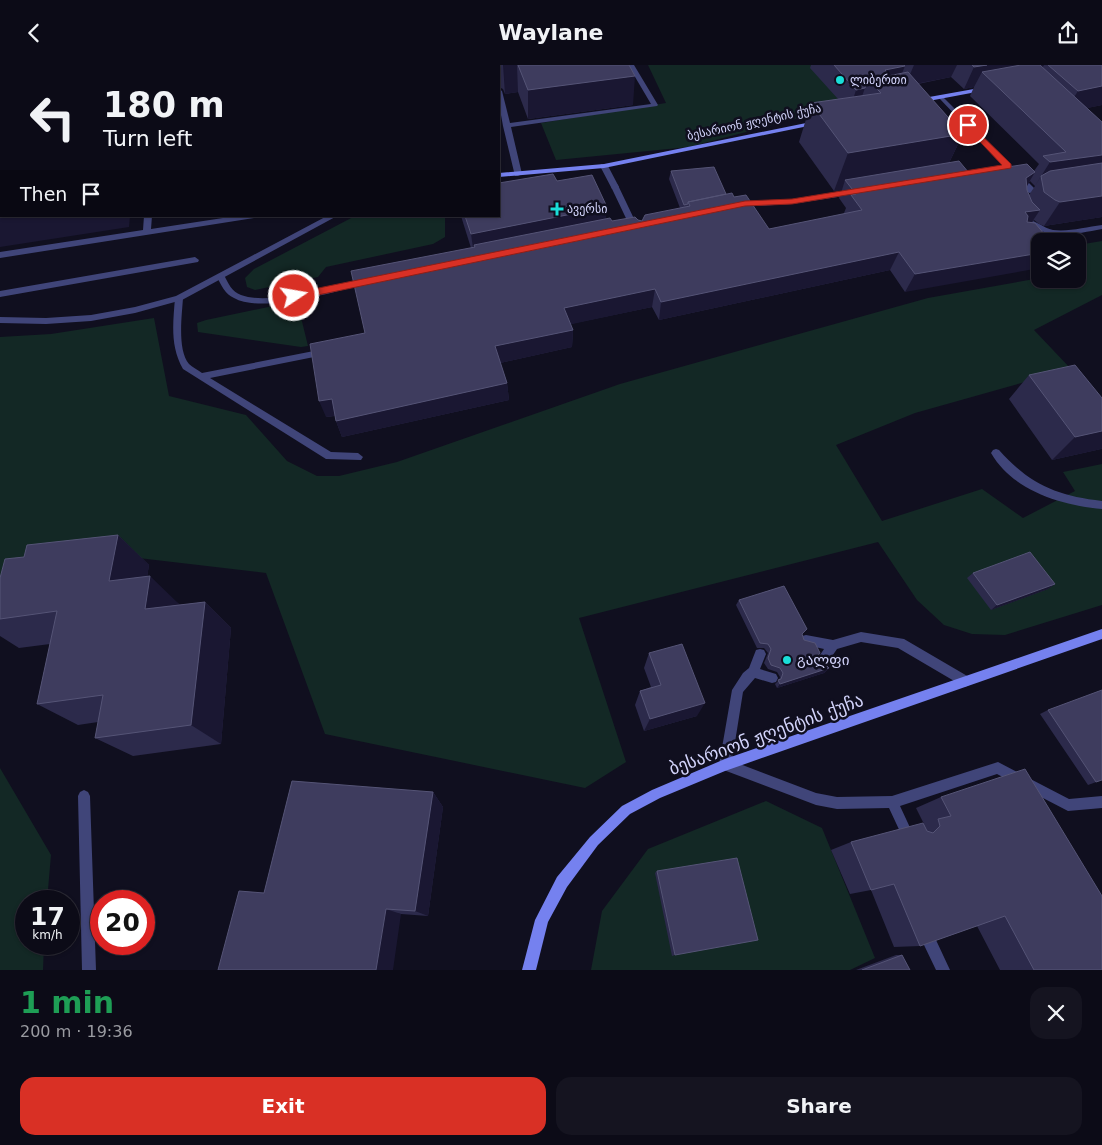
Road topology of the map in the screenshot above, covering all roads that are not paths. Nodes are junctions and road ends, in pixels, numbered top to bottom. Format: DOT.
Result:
graph roads {
  1 [pos="631,65"];
  2 [pos="997,87"];
  3 [pos="908,94"];
  4 [pos="500,96"];
  5 [pos="941,97"];
  6 [pos="914,102"];
  7 [pos="820,122"];
  8 [pos="506,126"];
  9 [pos="604,166"];
  10 [pos="1008,166"];
  11 [pos="518,174"];
  12 [pos="500,175"];
  13 [pos="950,176"];
  14 [pos="1049,188"];
  15 [pos="862,190"];
  16 [pos="726,208"];
  17 [pos="1023,213"];
  18 [pos="148,217"];
  19 [pos="240,217"];
  20 [pos="331,217"];
  21 [pos="227,218"];
  22 [pos="1102,227"];
  23 [pos="629,228"];
  24 [pos="147,233"];
  25 [pos="0,255"];
  26 [pos="195,260"];
  27 [pos="221,277"];
  28 [pos="380,279"];
  29 [pos="0,294"];
  30 [pos="179,298"];
  31 [pos="0,320"];
  32 [pos="333,350"];
  33 [pos="201,376"];
  34 [pos="996,453"];
  35 [pos="358,457"];
  36 [pos="1102,505"];
  37 [pos="1102,634"];
  38 [pos="806,640"];
  39 [pos="833,645"];
  40 [pos="760,654"];
  41 [pos="820,664"];
  42 [pos="753,673"];
  43 [pos="772,678"];
  44 [pos="965,681"];
  45 [pos="725,765"];
  46 [pos="84,796"];
  47 [pos="892,802"];
  48 [pos="1102,802"];
  49 [pos="907,834"];
  50 [pos="932,945"];
  51 [pos="90,970"];
  52 [pos="529,970"];
  53 [pos="943,970"];
  1 -- 8 [label="street"];
  2 -- 5 [label="main road"];
  3 -- 6 [label="street"];
  4 -- 8 [label="street"];
  5 -- 6 [label="main road"];
  5 -- 10 [label="street"];
  7 -- 9 [label="main road, ბესარიონ ჟღენტის ქუჩა"];
  8 -- 11 [label="street"];
  9 -- 11 [label="main road, ბესარიონ ჟღენტის ქუჩა"];
  9 -- 23 [label="street, bridge"];
  10 -- 13 [label="street"];
  10 -- 14 [label="street"];
  11 -- 12 [label="main road, ბესარიონ ჟღენტის ქუჩა"];
  15 -- 16 [label="street"];
  17 -- 22 [label="street"];
  18 -- 24 [label="street"];
  19 -- 21 [label="street"];
  20 -- 27 [label="street"];
  21 -- 24 [label="street"];
  24 -- 25 [label="street"];
  26 -- 29 [label="street"];
  27 -- 28 [label="street"];
  27 -- 30 [label="street"];
  30 -- 31 [label="street"];
  30 -- 33 [label="street"];
  32 -- 33 [label="street"];
  33 -- 35 [label="street"];
  34 -- 36 [label="street"];
  37 -- 44 [label="main road, ბესარიონ ჟღენტის ქუჩა"];
  38 -- 39 [label="street"];
  39 -- 41 [label="street"];
  39 -- 44 [label="street"];
  40 -- 42 [label="street"];
  42 -- 43 [label="street"];
  42 -- 45 [label="street"];
  44 -- 45 [label="main road, ბესარიონ ჟღენტის ქუჩა"];
  45 -- 47 [label="street"];
  45 -- 52 [label="main road, ბესარიონ ჟღენტის ქუჩა"];
  46 -- 51 [label="street"];
  47 -- 48 [label="street"];
  47 -- 49 [label="street"];
  50 -- 53 [label="street"];
}
